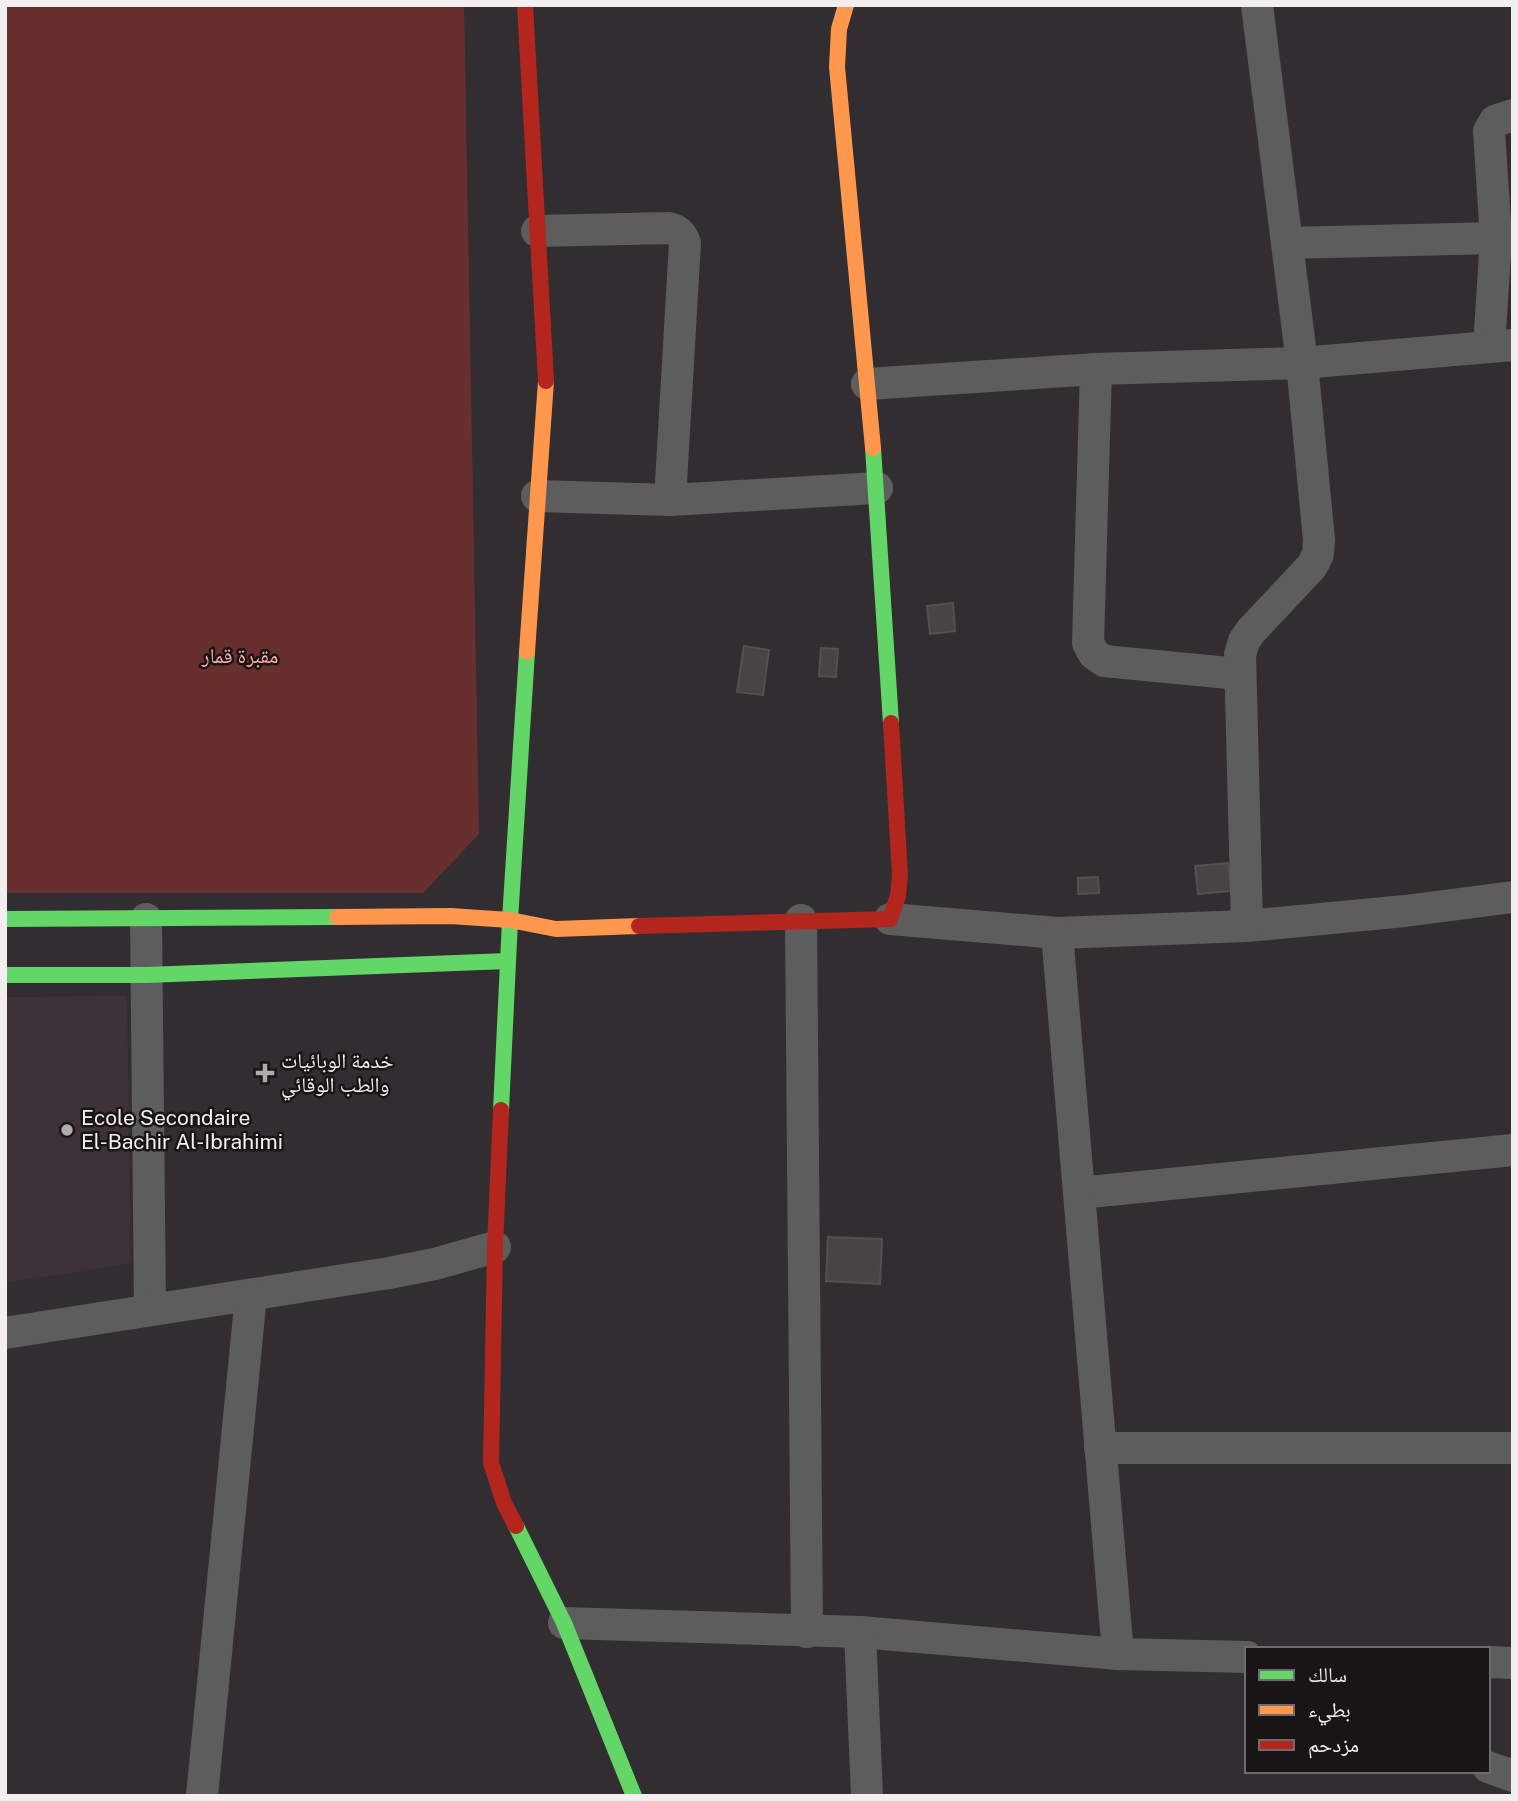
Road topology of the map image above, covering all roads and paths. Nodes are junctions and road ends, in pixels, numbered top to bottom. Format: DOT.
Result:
graph roads {
  1 [pos="525,5"];
  2 [pos="846,5"];
  3 [pos="1257,5"];
  4 [pos="1513,115"];
  5 [pos="537,231"];
  6 [pos="1496,238"];
  7 [pos="1287,243"];
  8 [pos="1501,346"];
  9 [pos="1302,363"];
  10 [pos="1096,369"];
  11 [pos="867,384"];
  12 [pos="877,488"];
  13 [pos="537,496"];
  14 [pos="670,500"];
  15 [pos="1240,674"];
  16 [pos="1513,897"];
  17 [pos="5,919"];
  18 [pos="146,919"];
  19 [pos="890,919"];
  20 [pos="510,920"];
  21 [pos="801,920"];
  22 [pos="1247,926"];
  23 [pos="556,929"];
  24 [pos="1057,933"];
  25 [pos="508,961"];
  26 [pos="5,975"];
  27 [pos="146,975"];
  28 [pos="1513,1150"];
  29 [pos="1079,1194"];
  30 [pos="495,1247"];
  31 [pos="251,1295"];
  32 [pos="150,1309"];
  33 [pos="5,1333"];
  34 [pos="1100,1448"];
  35 [pos="1513,1448"];
  36 [pos="564,1623"];
  37 [pos="807,1632"];
  38 [pos="860,1632"];
  39 [pos="1118,1654"];
  40 [pos="1205,1656"];
  41 [pos="1245,1657"];
  42 [pos="1490,1662"];
  43 [pos="1513,1663"];
  44 [pos="1245,1671"];
  45 [pos="1490,1768"];
  46 [pos="1513,1776"];
  47 [pos="202,1796"];
  48 [pos="634,1796"];
  49 [pos="867,1796"];
  1 -- 5 [label="street"];
  2 -- 11 [label="street"];
  3 -- 7 [label="street"];
  4 -- 6 [label="street"];
  5 -- 13 [label="street"];
  5 -- 14 [label="street"];
  6 -- 7 [label="street"];
  6 -- 8 [label="street"];
  7 -- 9 [label="street"];
  8 -- 9 [label="street"];
  9 -- 10 [label="street"];
  9 -- 15 [label="street"];
  10 -- 11 [label="street"];
  10 -- 15 [label="street"];
  11 -- 12 [label="street"];
  12 -- 14 [label="street"];
  12 -- 19 [label="street"];
  13 -- 14 [label="street"];
  13 -- 20 [label="street"];
  15 -- 22 [label="street"];
  16 -- 22 [label="street"];
  17 -- 18 [label="street"];
  18 -- 20 [label="street"];
  18 -- 27 [label="street"];
  19 -- 21 [label="street"];
  19 -- 24 [label="street"];
  20 -- 23 [label="street"];
  20 -- 25 [label="street"];
  21 -- 23 [label="street"];
  21 -- 37 [label="street"];
  22 -- 24 [label="street"];
  23 -- 25 [label="street"];
  24 -- 29 [label="street"];
  25 -- 27 [label="street"];
  25 -- 30 [label="street"];
  26 -- 27 [label="street"];
  27 -- 32 [label="street"];
  28 -- 29 [label="street"];
  29 -- 34 [label="street"];
  30 -- 31 [label="street"];
  30 -- 36 [label="street"];
  31 -- 32 [label="street"];
  31 -- 47 [label="street"];
  32 -- 33 [label="street"];
  34 -- 35 [label="street"];
  34 -- 39 [label="street"];
  36 -- 37 [label="street"];
  36 -- 48 [label="street"];
  37 -- 38 [label="street"];
  38 -- 39 [label="street"];
  38 -- 49 [label="street"];
  39 -- 40 [label="street"];
  40 -- 41 [label="street"];
  40 -- 44 [label="street"];
  42 -- 43 [label="street"];
  45 -- 46 [label="street"];
}
